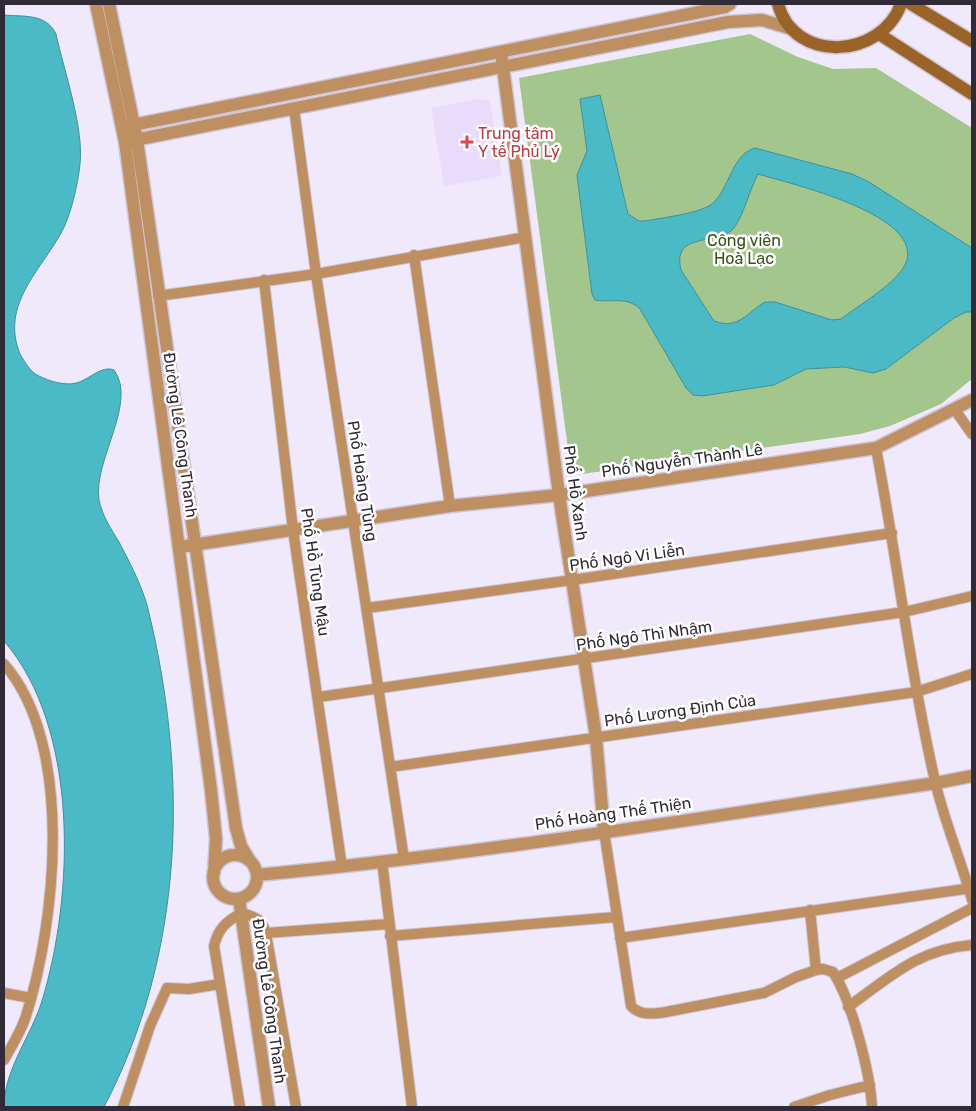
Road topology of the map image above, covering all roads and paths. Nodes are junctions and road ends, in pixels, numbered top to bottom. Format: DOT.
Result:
graph roads {
  1 [pos="96,4"];
  2 [pos="109,4"];
  3 [pos="730,4"];
  4 [pos="778,4"];
  5 [pos="901,4"];
  6 [pos="912,4"];
  7 [pos="792,29"];
  8 [pos="879,34"];
  9 [pos="972,41"];
  10 [pos="501,52"];
  11 [pos="504,67"];
  12 [pos="291,94"];
  13 [pos="972,94"];
  14 [pos="294,108"];
  15 [pos="128,126"];
  16 [pos="131,141"];
  17 [pos="526,237"];
  18 [pos="414,255"];
  19 [pos="316,274"];
  20 [pos="264,280"];
  21 [pos="158,296"];
  22 [pos="972,400"];
  23 [pos="955,410"];
  24 [pos="972,434"];
  25 [pos="876,448"];
  26 [pos="560,495"];
  27 [pos="450,506"];
  28 [pos="354,522"];
  29 [pos="294,530"];
  30 [pos="892,533"];
  31 [pos="194,545"];
  32 [pos="179,547"];
  33 [pos="572,580"];
  34 [pos="972,596"];
  35 [pos="367,608"];
  36 [pos="904,612"];
  37 [pos="584,659"];
  38 [pos="4,664"];
  39 [pos="972,674"];
  40 [pos="378,687"];
  41 [pos="916,692"];
  42 [pos="319,697"];
  43 [pos="596,737"];
  44 [pos="390,766"];
  45 [pos="972,776"];
  46 [pos="936,784"];
  47 [pos="604,831"];
  48 [pos="404,858"];
  49 [pos="250,861"];
  50 [pos="382,861"];
  51 [pos="342,867"];
  52 [pos="214,873"];
  53 [pos="257,875"];
  54 [pos="970,888"];
  55 [pos="239,899"];
  56 [pos="972,900"];
  57 [pos="972,908"];
  58 [pos="810,910"];
  59 [pos="242,913"];
  60 [pos="616,917"];
  61 [pos="389,924"];
  62 [pos="266,933"];
  63 [pos="390,936"];
  64 [pos="620,938"];
  65 [pos="972,945"];
  66 [pos="816,970"];
  67 [pos="837,978"];
  68 [pos="220,984"];
  69 [pos="4,993"];
  70 [pos="31,998"];
  71 [pos="848,1007"];
  72 [pos="4,1060"];
  73 [pos="870,1085"];
  74 [pos="123,1107"];
  75 [pos="240,1107"];
  76 [pos="269,1107"];
  77 [pos="296,1107"];
  78 [pos="412,1107"];
  79 [pos="794,1107"];
  80 [pos="872,1107"];
  1 -- 15 [label="street, Đường Lê Công Thanh"];
  2 -- 15 [label="street, Đường Lê Công Thanh"];
  3 -- 10 [label="street"];
  4 -- 7 [label="main road"];
  5 -- 8 [label="main road"];
  6 -- 9 [label="main road"];
  7 -- 8 [label="main road"];
  7 -- 11 [label="street"];
  8 -- 13 [label="main road"];
  10 -- 11 [label="street, Phố Hồ Xanh"];
  10 -- 12 [label="street"];
  11 -- 14 [label="street"];
  11 -- 17 [label="street, Phố Hồ Xanh"];
  12 -- 14 [label="street"];
  12 -- 15 [label="street"];
  14 -- 16 [label="street"];
  14 -- 19 [label="street, Phố Hoàng Tùng"];
  15 -- 16 [label="street, Đường Lê Công Thanh"];
  16 -- 21 [label="street, Đường Lê Công Thanh"];
  16 -- 32 [label="street, Đường Lê Công Thanh"];
  17 -- 18 [label="street"];
  17 -- 26 [label="street, Phố Hồ Xanh"];
  18 -- 19 [label="street"];
  18 -- 27 [label="street"];
  19 -- 20 [label="street"];
  19 -- 28 [label="street, Phố Hoàng Tùng"];
  20 -- 21 [label="street"];
  20 -- 29 [label="street, Phố Hồ Tùng Mậu"];
  21 -- 31 [label="street, Đường Lê Công Thanh"];
  22 -- 23 [label="street, Phố Nguyễn Thành Lê"];
  23 -- 24 [label="street"];
  23 -- 25 [label="street, Phố Nguyễn Thành Lê"];
  25 -- 26 [label="street, Phố Nguyễn Thành Lê"];
  25 -- 30 [label="street"];
  26 -- 27 [label="street, Phố Nguyễn Thành Lê"];
  26 -- 33 [label="street, Phố Hồ Xanh"];
  27 -- 28 [label="street, Phố Nguyễn Thành Lê"];
  28 -- 29 [label="street, Phố Nguyễn Thành Lê"];
  28 -- 35 [label="street, Phố Hoàng Tùng"];
  29 -- 31 [label="street, Phố Nguyễn Thành Lê"];
  29 -- 42 [label="street, Phố Hồ Tùng Mậu"];
  30 -- 33 [label="street, Phố Ngô Vi Liễn"];
  30 -- 36 [label="street"];
  31 -- 32 [label="street, Phố Nguyễn Thành Lê"];
  31 -- 49 [label="street, Đường Lê Công Thanh"];
  32 -- 52 [label="street, Đường Lê Công Thanh"];
  33 -- 35 [label="street, Phố Ngô Vi Liễn"];
  33 -- 37 [label="street, Phố Hồ Xanh"];
  34 -- 36 [label="street, Phố Ngô Thì Nhậm"];
  35 -- 40 [label="street, Phố Hoàng Tùng"];
  36 -- 37 [label="street, Phố Ngô Thì Nhậm"];
  36 -- 41 [label="street"];
  37 -- 40 [label="street, Phố Ngô Thì Nhậm"];
  37 -- 43 [label="street, Phố Hồ Xanh"];
  38 -- 70 [label="street"];
  39 -- 41 [label="street, Phố Lương Định Của"];
  40 -- 42 [label="street, Phố Ngô Thì Nhậm"];
  40 -- 44 [label="street, Phố Hoàng Tùng"];
  41 -- 43 [label="street, Phố Lương Định Của"];
  41 -- 46 [label="street"];
  42 -- 51 [label="street, Phố Hồ Tùng Mậu"];
  43 -- 44 [label="street, Phố Lương Định Của"];
  43 -- 47 [label="street, Phố Hồ Xanh"];
  44 -- 48 [label="street, Phố Hoàng Tùng"];
  45 -- 46 [label="street, Phố Hoàng Thế Thiện"];
  46 -- 47 [label="street, Phố Hoàng Thế Thiện"];
  46 -- 54 [label="street"];
  47 -- 48 [label="street, Phố Hoàng Thế Thiện"];
  47 -- 60 [label="street, Phố Hồ Xanh"];
  48 -- 50 [label="street, Phố Hoàng Thế Thiện"];
  49 -- 52 [label="street"];
  49 -- 53 [label="street"];
  50 -- 51 [label="street, Phố Hoàng Thế Thiện"];
  50 -- 61 [label="street"];
  51 -- 53 [label="street, Phố Hoàng Thế Thiện"];
  52 -- 55 [label="street"];
  53 -- 55 [label="street"];
  54 -- 56 [label="street"];
  54 -- 58 [label="street"];
  55 -- 59 [label="street, Đường Lê Công Thanh"];
  57 -- 67 [label="street"];
  58 -- 64 [label="street"];
  58 -- 66 [label="street"];
  59 -- 62 [label="street"];
  59 -- 68 [label="street"];
  59 -- 76 [label="street, Đường Lê Công Thanh"];
  60 -- 63 [label="street"];
  60 -- 64 [label="street, Phố Hồ Xanh"];
  61 -- 62 [label="street"];
  61 -- 63 [label="street"];
  62 -- 77 [label="street"];
  63 -- 78 [label="street"];
  64 -- 66 [label="street, Phố Hồ Xanh"];
  65 -- 71 [label="street"];
  66 -- 67 [label="street"];
  67 -- 71 [label="street"];
  68 -- 74 [label="street"];
  68 -- 75 [label="street"];
  69 -- 70 [label="street"];
  70 -- 72 [label="street"];
  71 -- 73 [label="street"];
  73 -- 79 [label="street"];
  73 -- 80 [label="street"];
}
